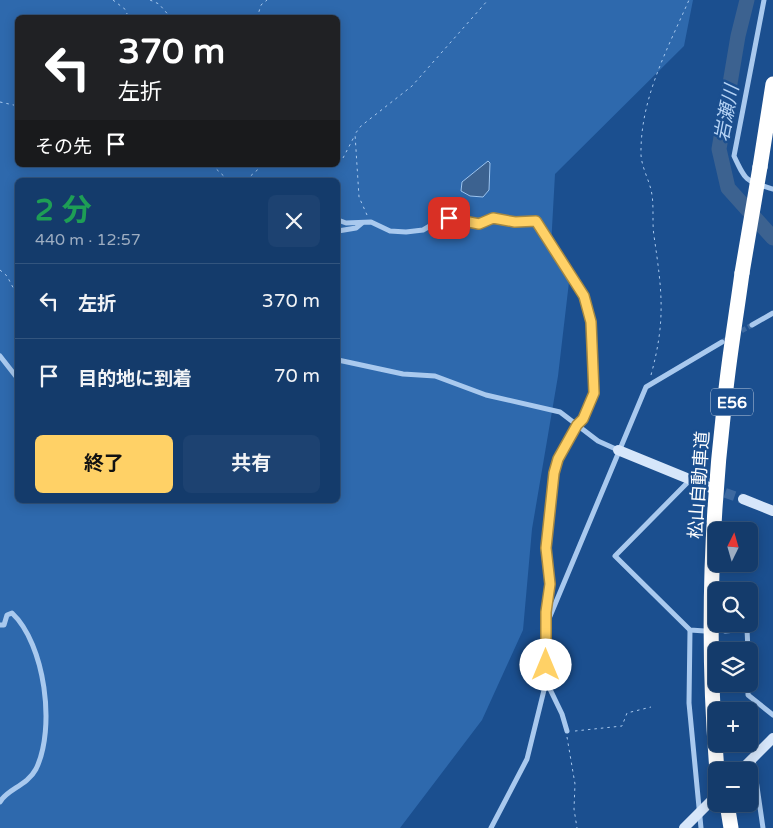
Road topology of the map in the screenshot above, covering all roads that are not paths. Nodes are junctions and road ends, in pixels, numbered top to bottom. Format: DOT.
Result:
graph roads {
  1 [pos="764,0"];
  2 [pos="773,84"];
  3 [pos="773,122"];
  4 [pos="763,168"];
  5 [pos="773,189"];
  6 [pos="340,221"];
  7 [pos="362,223"];
  8 [pos="340,231"];
  9 [pos="746,273"];
  10 [pos="773,313"];
  11 [pos="752,324"];
  12 [pos="722,342"];
  13 [pos="0,356"];
  14 [pos="340,360"];
  15 [pos="15,375"];
  16 [pos="577,425"];
  17 [pos="618,450"];
  18 [pos="690,480"];
  19 [pos="711,488"];
  20 [pos="743,499"];
  21 [pos="773,510"];
  22 [pos="723,522"];
  23 [pos="546,623"];
  24 [pos="0,625"];
  25 [pos="708,629"];
  26 [pos="690,630"];
  27 [pos="546,682"];
  28 [pos="748,692"];
  29 [pos="773,715"];
  30 [pos="567,731"];
  31 [pos="773,738"];
  32 [pos="716,762"];
  33 [pos="749,762"];
  34 [pos="0,802"];
  35 [pos="758,802"];
  36 [pos="708,807"];
  37 [pos="718,812"];
  38 [pos="728,812"];
  39 [pos="699,813"];
  40 [pos="491,828"];
  41 [pos="684,828"];
  42 [pos="701,828"];
  43 [pos="722,828"];
  44 [pos="731,828"];
  45 [pos="764,828"];
  1 -- 5 [label="street"];
  2 -- 4 [label="highway, 松山自動車道 / E56"];
  3 -- 4 [label="highway, 松山自動車道 / E56"];
  4 -- 9 [label="highway, 松山自動車道 / E56, bridge"];
  6 -- 7 [label="street"];
  7 -- 8 [label="street"];
  7 -- 16 [label="street"];
  9 -- 22 [label="highway, 松山自動車道 / E56"];
  9 -- 32 [label="highway, 松山自動車道 / E56"];
  10 -- 11 [label="street"];
  12 -- 17 [label="street"];
  13 -- 15 [label="street"];
  14 -- 16 [label="street"];
  16 -- 17 [label="street"];
  16 -- 23 [label="street"];
  17 -- 18 [label="street"];
  17 -- 23 [label="street"];
  18 -- 19 [label="street"];
  18 -- 26 [label="street"];
  20 -- 21 [label="street"];
  23 -- 27 [label="street"];
  24 -- 34 [label="street"];
  25 -- 26 [label="street"];
  26 -- 39 [label="street"];
  27 -- 30 [label="street"];
  27 -- 40 [label="street"];
  28 -- 29 [label="street"];
  31 -- 33 [label="street"];
  35 -- 45 [label="street"];
  36 -- 39 [label="street"];
  37 -- 43 [label="highway"];
  38 -- 44 [label="highway"];
  39 -- 41 [label="street"];
  39 -- 42 [label="street"];
}
